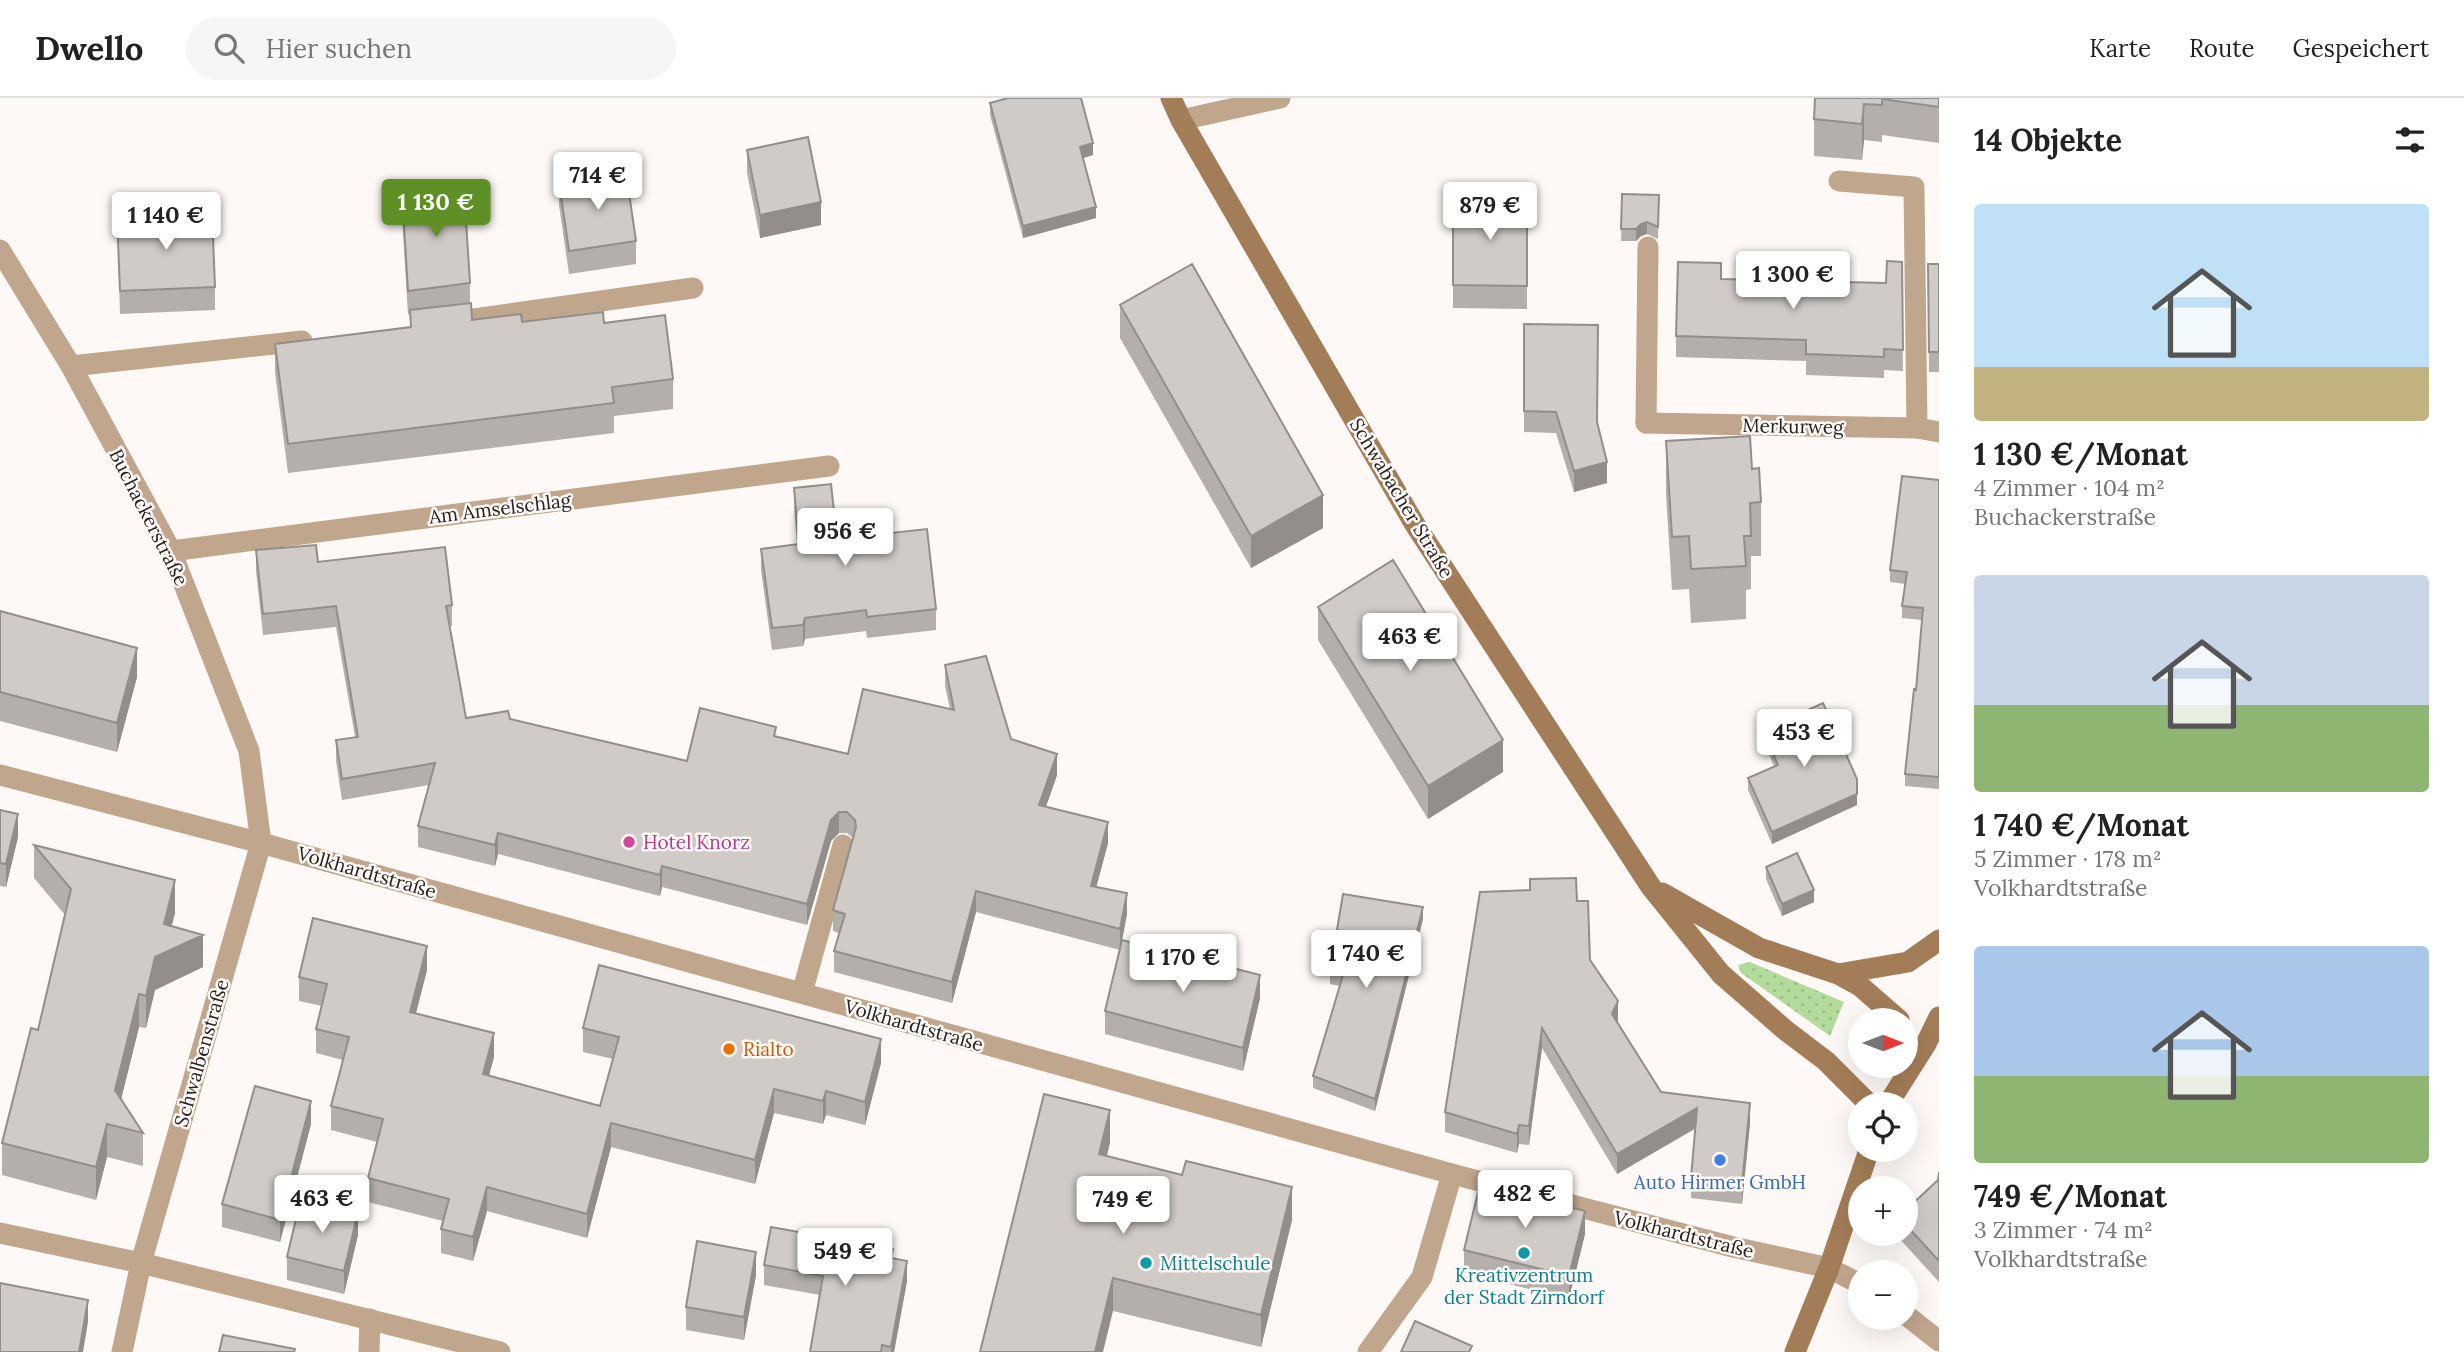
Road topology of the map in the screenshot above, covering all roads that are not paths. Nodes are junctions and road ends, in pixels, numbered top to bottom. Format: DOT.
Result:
graph roads {
  1 [pos="1171,98"];
  2 [pos="1280,98"];
  3 [pos="1181,120"];
  4 [pos="1839,181"];
  5 [pos="1648,247"];
  6 [pos="0,250"];
  7 [pos="693,288"];
  8 [pos="419,327"];
  9 [pos="326,338"];
  10 [pos="71,366"];
  11 [pos="1917,428"];
  12 [pos="1939,432"];
  13 [pos="829,466"];
  14 [pos="171,551"];
  15 [pos="0,775"];
  16 [pos="261,843"];
  17 [pos="843,845"];
  18 [pos="1651,887"];
  19 [pos="1939,940"];
  20 [pos="1838,974"];
  21 [pos="802,993"];
  22 [pos="1885,1008"];
  23 [pos="1939,1017"];
  24 [pos="1918,1037"];
  25 [pos="1926,1044"];
  26 [pos="1857,1092"];
  27 [pos="1896,1092"];
  28 [pos="1865,1162"];
  29 [pos="1452,1174"];
  30 [pos="0,1233"];
  31 [pos="141,1263"];
  32 [pos="1829,1268"];
  33 [pos="1848,1278"];
  34 [pos="370,1319"];
  35 [pos="1918,1324"];
  36 [pos="1939,1341"];
  37 [pos="122,1352"];
  38 [pos="369,1352"];
  39 [pos="500,1352"];
  40 [pos="1368,1352"];
  41 [pos="1796,1352"];
  1 -- 3 [label="street, Schwabacher Straße"];
  2 -- 3 [label="street"];
  3 -- 18 [label="street, Schwabacher Straße"];
  4 -- 11 [label="street"];
  5 -- 11 [label="street, Merkurweg"];
  6 -- 10 [label="street, Buchackerstraße"];
  7 -- 8 [label="street"];
  9 -- 10 [label="street"];
  10 -- 14 [label="street, Buchackerstraße"];
  11 -- 12 [label="street, Merkurweg"];
  13 -- 14 [label="street, Am Amselschlag"];
  14 -- 16 [label="street, Buchackerstraße"];
  15 -- 16 [label="street, Volkhardtstraße"];
  16 -- 21 [label="street, Volkhardtstraße"];
  16 -- 31 [label="street, Schwalbenstraße"];
  17 -- 21 [label="street"];
  18 -- 20 [label="street, Schwabacher Straße"];
  18 -- 26 [label="street, Schwabacher Straße"];
  19 -- 20 [label="street"];
  20 -- 22 [label="street, Schwabacher Straße"];
  21 -- 29 [label="street, Volkhardtstraße"];
  23 -- 25 [label="street"];
  24 -- 25 [label="street"];
  25 -- 27 [label="street"];
  28 -- 32 [label="street"];
  29 -- 32 [label="street, Volkhardtstraße"];
  29 -- 40 [label="street"];
  30 -- 31 [label="street"];
  31 -- 34 [label="street"];
  31 -- 37 [label="street, Schwalbenstraße"];
  32 -- 33 [label="street, Volkhardtstraße"];
  32 -- 41 [label="street"];
  34 -- 38 [label="street"];
  34 -- 39 [label="street"];
  35 -- 36 [label="street"];
}
